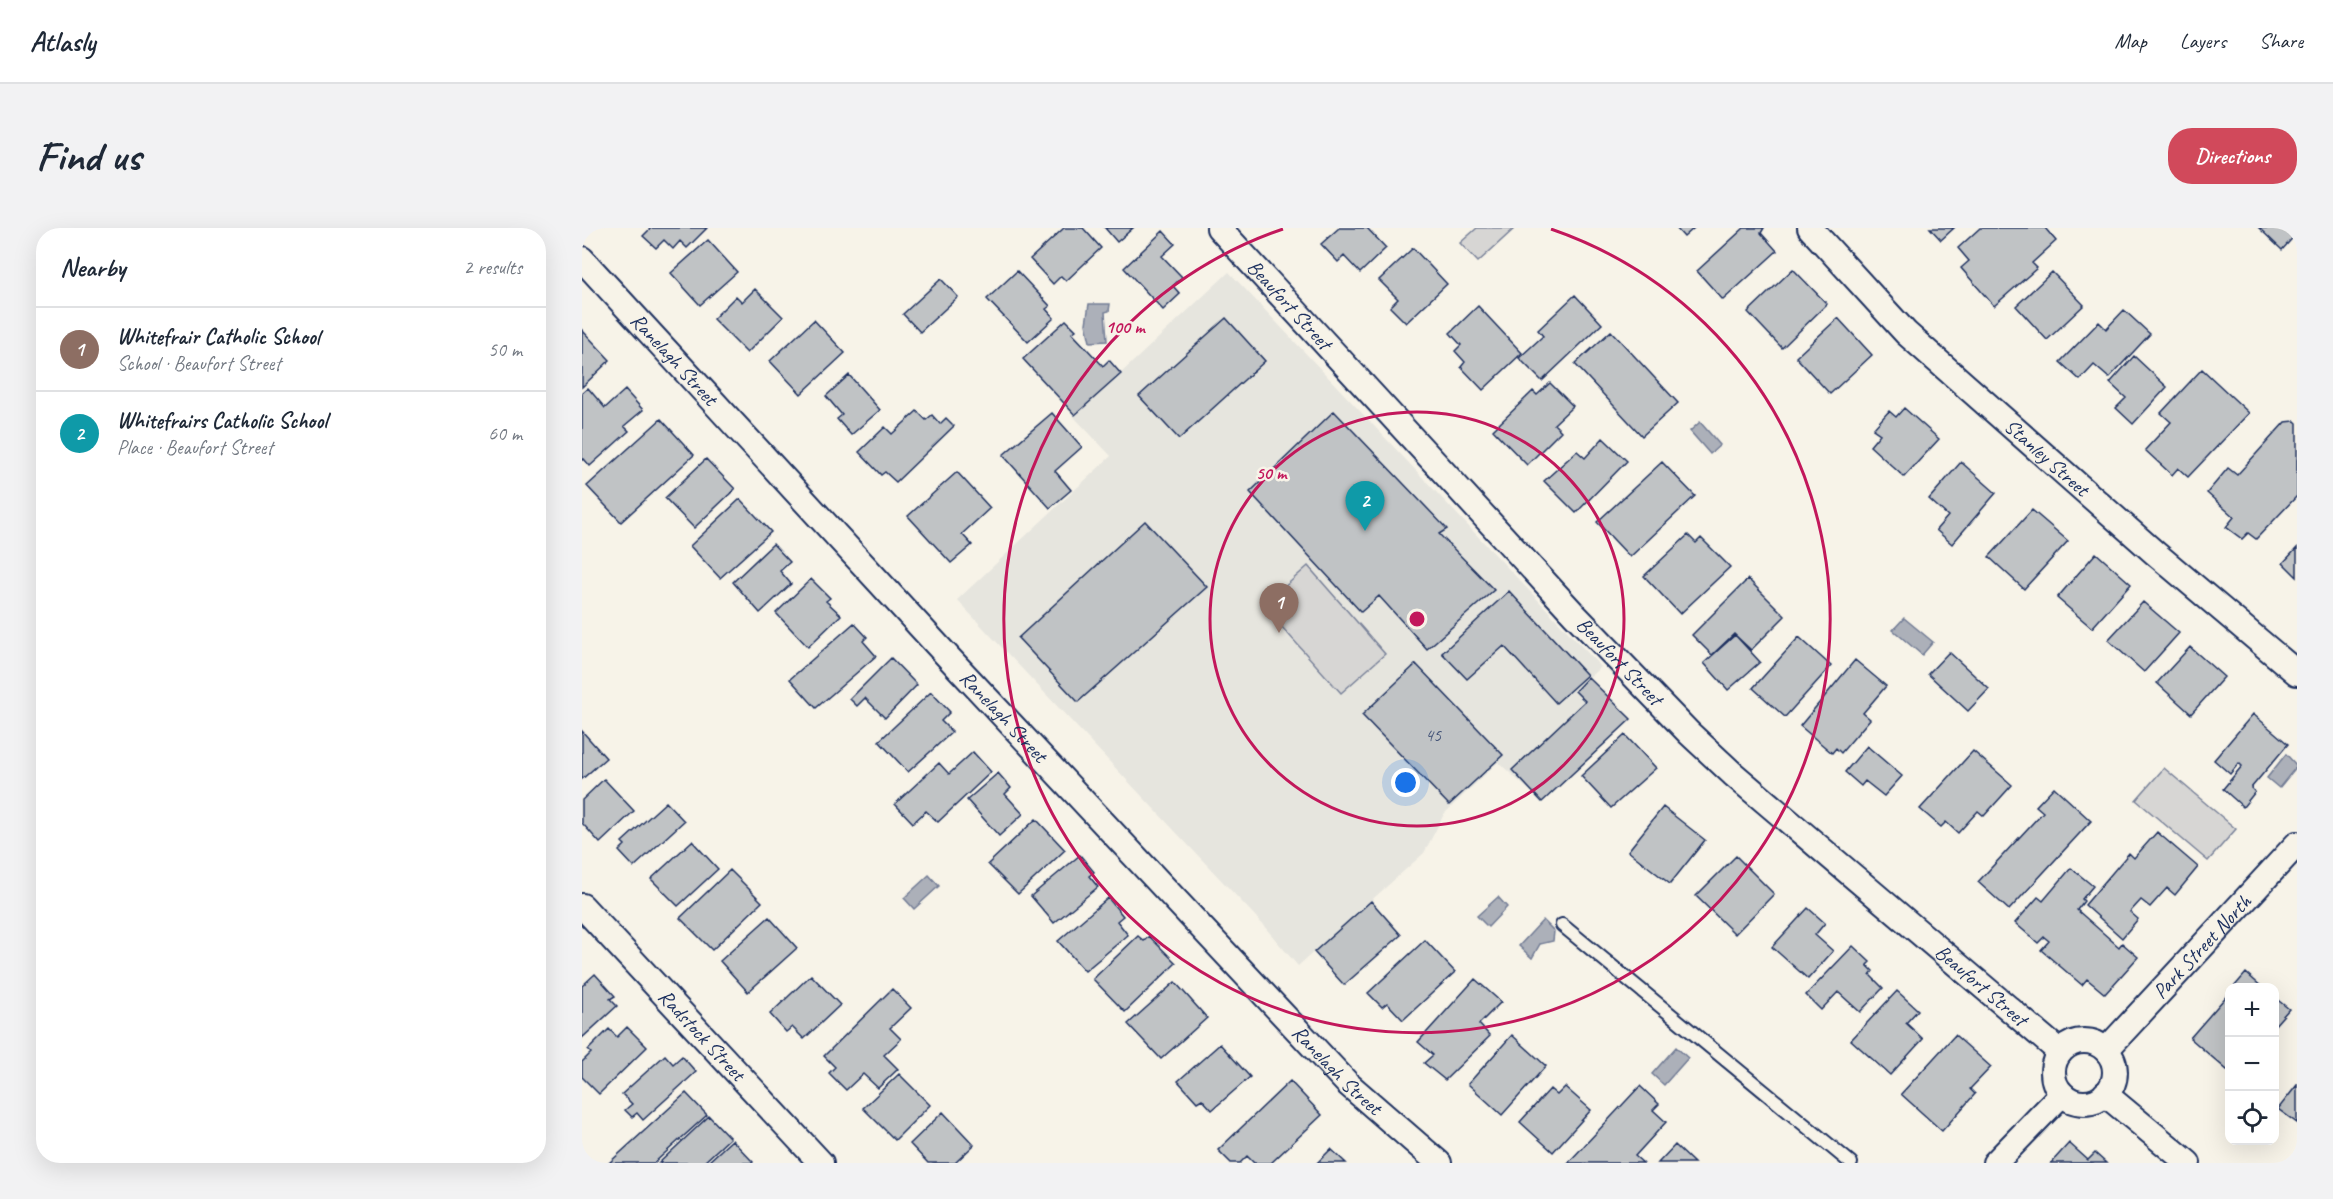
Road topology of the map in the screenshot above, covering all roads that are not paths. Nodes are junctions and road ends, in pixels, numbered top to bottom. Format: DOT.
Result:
graph roads {
  1 [pos="1219,228"];
  2 [pos="1810,228"];
  3 [pos="582,259"];
  4 [pos="2297,673"];
  5 [pos="2297,844"];
  6 [pos="582,906"];
  7 [pos="1562,925"];
  8 [pos="2106,1050"];
  9 [pos="2060,1052"];
  10 [pos="2105,1094"];
  11 [pos="2062,1095"];
  12 [pos="820,1163"];
  13 [pos="1439,1163"];
  14 [pos="1851,1163"];
  15 [pos="1995,1163"];
  16 [pos="2188,1163"];
  1 -- 9 [label="street, Beaufort Street"];
  2 -- 4 [label="street, Stanley Street"];
  3 -- 13 [label="street, Ranelagh Street"];
  5 -- 8 [label="street, Park Street North"];
  6 -- 12 [label="street, Radstock Street"];
  7 -- 14 [label="lane"];
  8 -- 9 [label="street"];
  8 -- 10 [label="street"];
  9 -- 11 [label="street"];
  10 -- 11 [label="street"];
  10 -- 16 [label="street"];
  11 -- 15 [label="street"];
}
